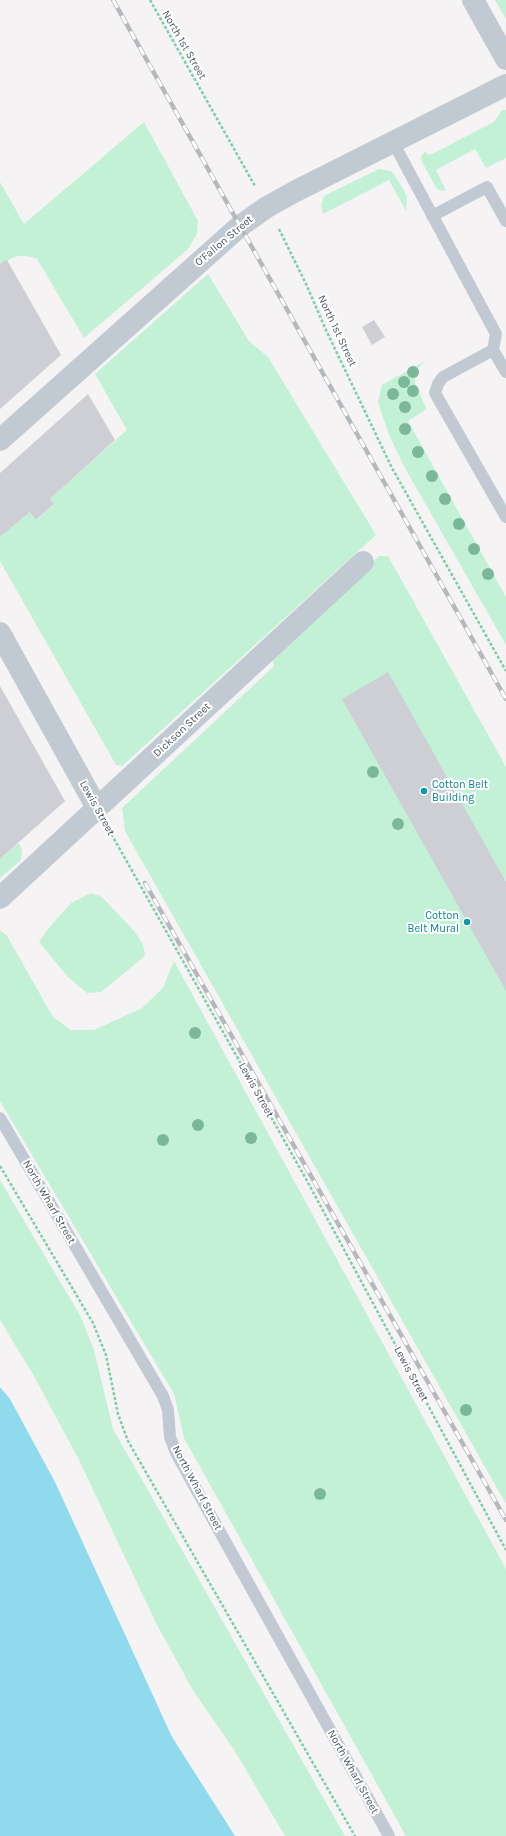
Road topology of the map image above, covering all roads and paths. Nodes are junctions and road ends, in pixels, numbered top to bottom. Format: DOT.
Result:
graph roads {
  1 [pos="150,0"];
  2 [pos="473,0"];
  3 [pos="506,58"];
  4 [pos="506,85"];
  5 [pos="393,142"];
  6 [pos="267,207"];
  7 [pos="432,216"];
  8 [pos="506,221"];
  9 [pos="493,350"];
  10 [pos="506,372"];
  11 [pos="0,440"];
  12 [pos="506,517"];
  13 [pos="364,562"];
  14 [pos="0,633"];
  15 [pos="506,671"];
  16 [pos="97,808"];
  17 [pos="0,898"];
  18 [pos="0,1118"];
  19 [pos="0,1166"];
  20 [pos="506,1550"];
  21 [pos="355,1836"];
  22 [pos="389,1836"];
  1 -- 6 [label="path, North 1st Street"];
  2 -- 3 [label="street"];
  4 -- 5 [label="street, O'Fallon Street"];
  5 -- 6 [label="street, O'Fallon Street"];
  5 -- 7 [label="lane"];
  6 -- 11 [label="street, O'Fallon Street"];
  6 -- 15 [label="path, North 1st Street"];
  7 -- 8 [label="lane"];
  7 -- 9 [label="lane"];
  9 -- 10 [label="lane"];
  9 -- 12 [label="lane"];
  13 -- 16 [label="street, Dickson Street"];
  14 -- 16 [label="street, Lewis Street"];
  16 -- 17 [label="street, Dickson Street"];
  16 -- 20 [label="path, Lewis Street"];
  18 -- 22 [label="lane, North Wharf Street"];
  19 -- 21 [label="path"];
}
